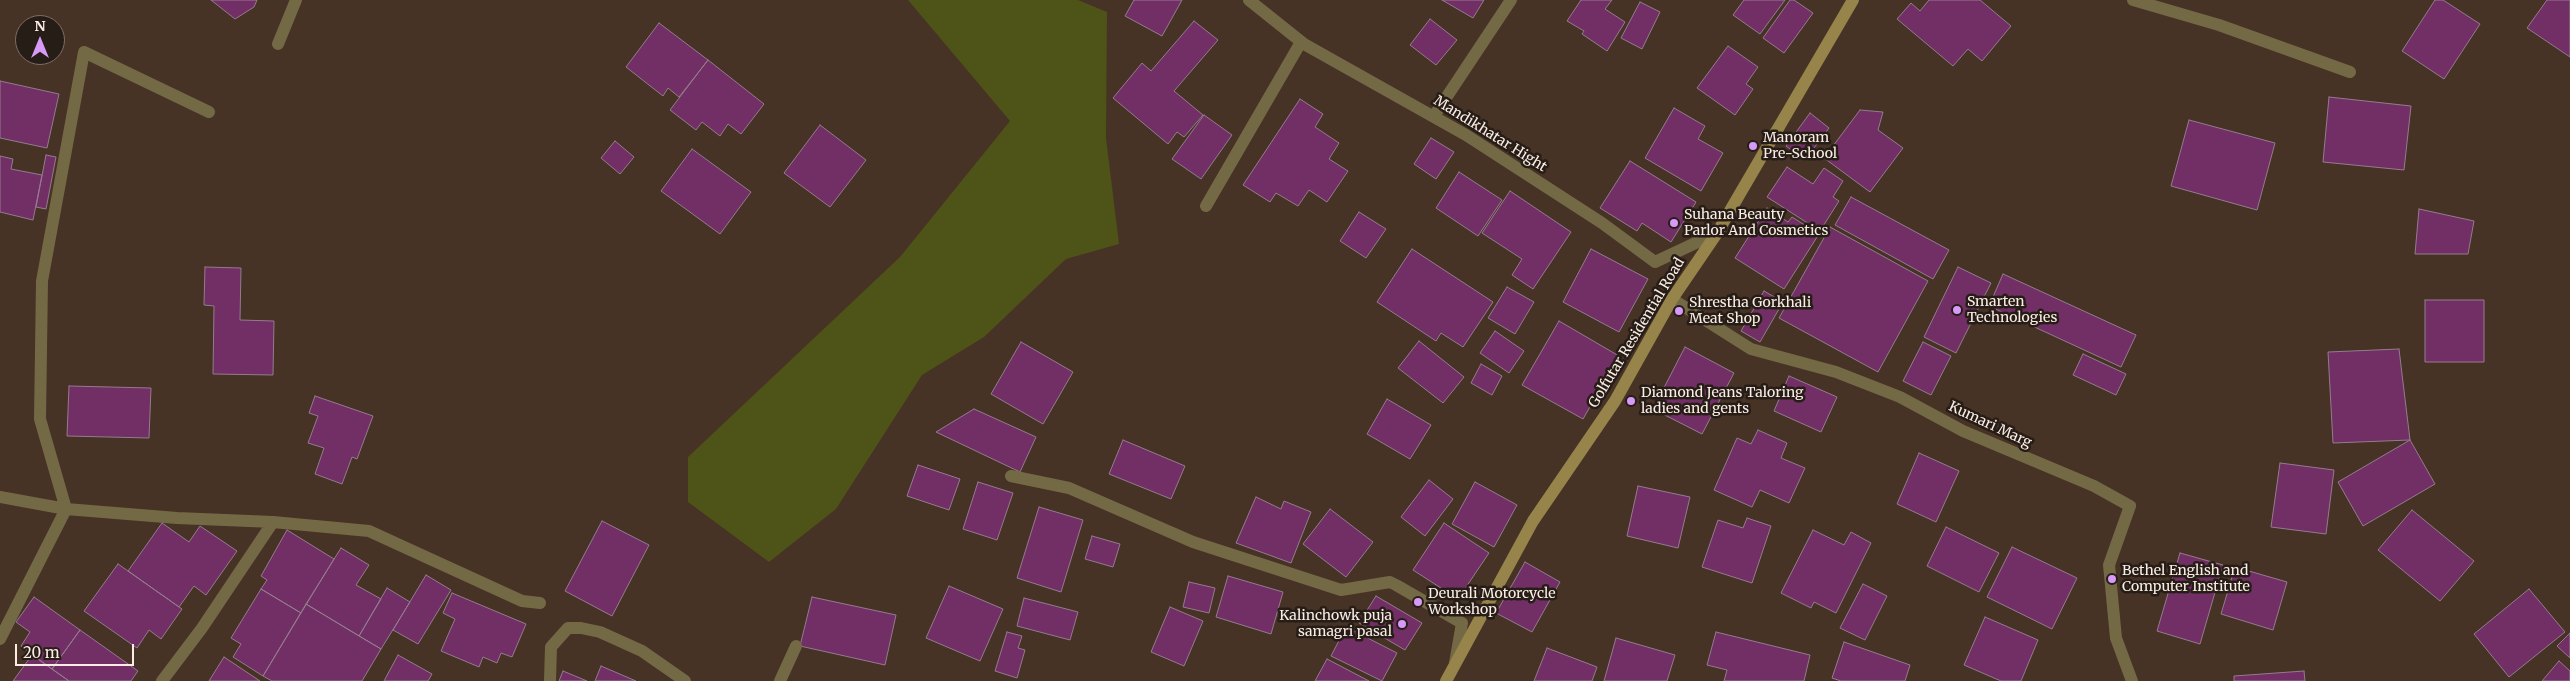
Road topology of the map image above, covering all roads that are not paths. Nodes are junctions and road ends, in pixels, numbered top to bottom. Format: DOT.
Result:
graph roads {
  1 [pos="296,0"];
  2 [pos="1249,0"];
  3 [pos="1511,0"];
  4 [pos="1854,0"];
  5 [pos="2133,0"];
  6 [pos="1301,42"];
  7 [pos="278,44"];
  8 [pos="2350,72"];
  9 [pos="209,112"];
  10 [pos="1434,116"];
  11 [pos="1206,206"];
  12 [pos="1717,233"];
  13 [pos="1672,299"];
  14 [pos="1011,476"];
  15 [pos="0,496"];
  16 [pos="66,509"];
  17 [pos="273,522"];
  18 [pos="540,603"];
  19 [pos="0,639"];
  20 [pos="796,646"];
  21 [pos="1455,663"];
  22 [pos="162,681"];
  23 [pos="550,681"];
  24 [pos="685,681"];
  25 [pos="780,681"];
  26 [pos="1446,681"];
  27 [pos="2132,681"];
  1 -- 7 [label="street"];
  2 -- 6 [label="street, Mandikhatar Hight"];
  3 -- 10 [label="street"];
  4 -- 12 [label="main road, Golfutar Residential Road"];
  5 -- 8 [label="street"];
  6 -- 10 [label="street, Mandikhatar Hight"];
  6 -- 11 [label="street"];
  9 -- 16 [label="street"];
  10 -- 12 [label="street, Mandikhatar Hight"];
  12 -- 13 [label="main road, Golfutar Residential Road"];
  13 -- 21 [label="main road, Golfutar Residential Road"];
  13 -- 27 [label="street, Kumari Marg"];
  14 -- 21 [label="street"];
  15 -- 16 [label="street"];
  16 -- 17 [label="street"];
  16 -- 19 [label="street"];
  17 -- 18 [label="street"];
  17 -- 22 [label="street"];
  20 -- 25 [label="street"];
  21 -- 26 [label="main road, Golfutar Residential Road"];
  23 -- 24 [label="street"];
}
